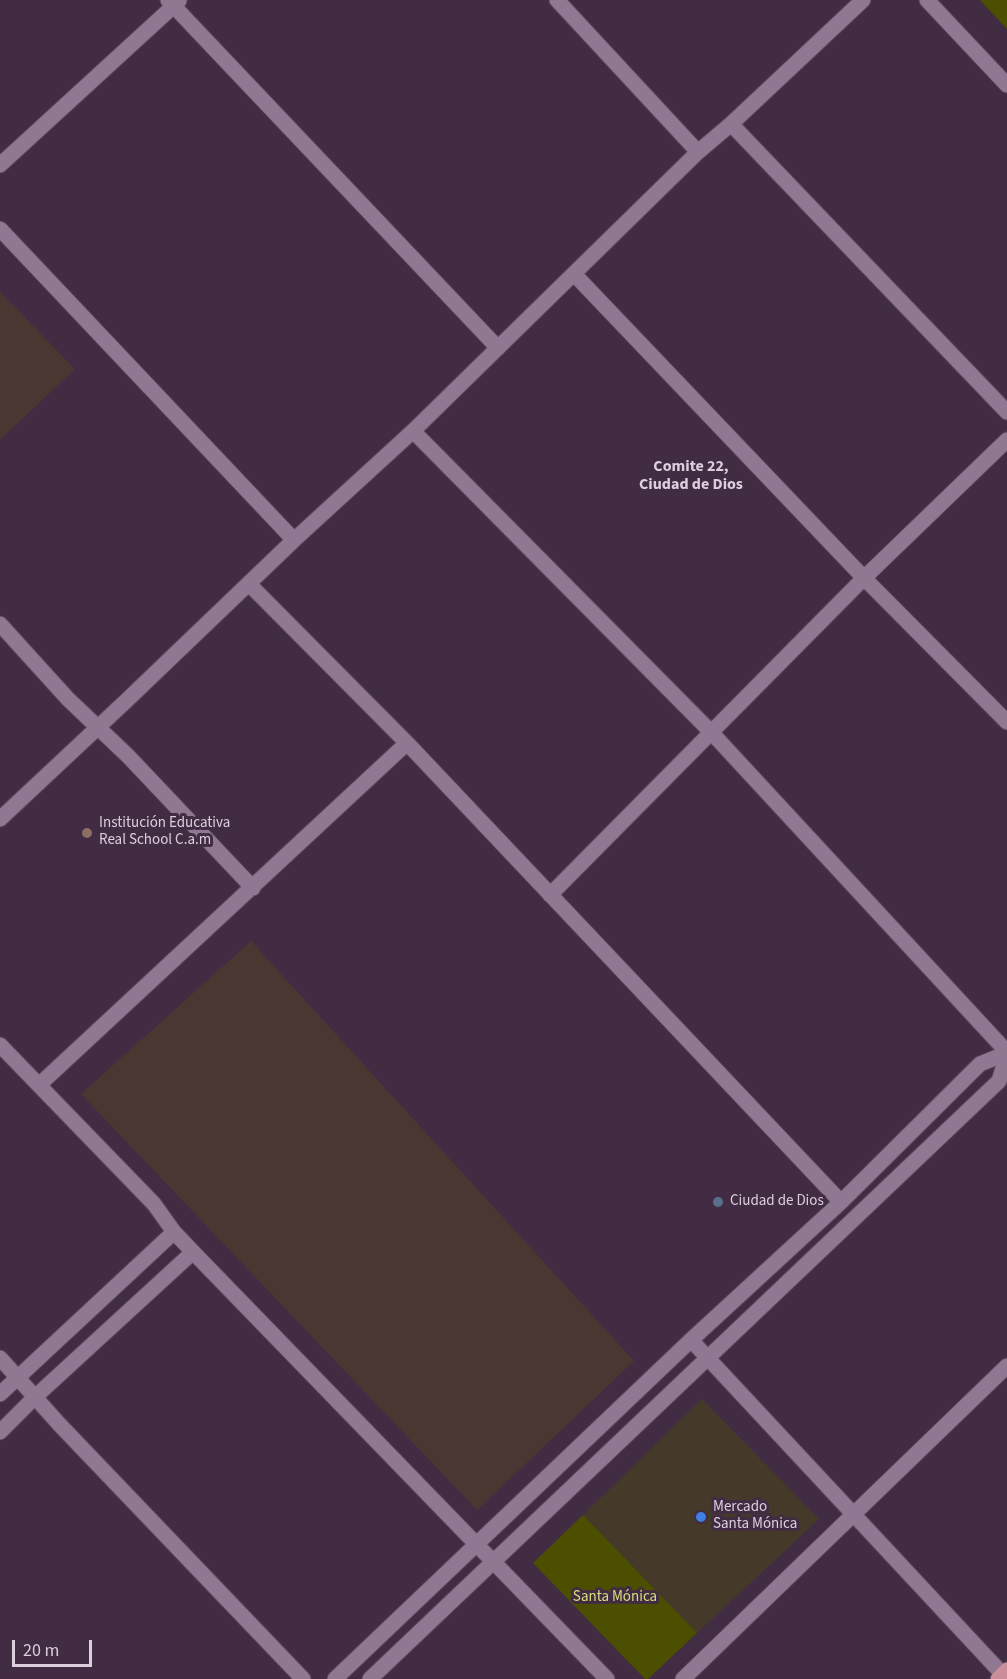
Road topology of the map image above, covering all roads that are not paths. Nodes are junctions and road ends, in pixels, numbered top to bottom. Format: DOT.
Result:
graph roads {
  1 [pos="557,0"];
  2 [pos="863,0"];
  3 [pos="927,0"];
  4 [pos="174,2"];
  5 [pos="1007,85"];
  6 [pos="731,124"];
  7 [pos="698,152"];
  8 [pos="0,165"];
  9 [pos="0,229"];
  10 [pos="575,274"];
  11 [pos="498,348"];
  12 [pos="1007,412"];
  13 [pos="413,431"];
  14 [pos="1007,440"];
  15 [pos="294,540"];
  16 [pos="864,578"];
  17 [pos="249,584"];
  18 [pos="0,624"];
  19 [pos="1007,722"];
  20 [pos="97,729"];
  21 [pos="711,732"];
  22 [pos="407,743"];
  23 [pos="0,819"];
  24 [pos="253,888"];
  25 [pos="550,895"];
  26 [pos="0,1045"];
  27 [pos="1007,1053"];
  28 [pos="39,1085"];
  29 [pos="841,1202"];
  30 [pos="174,1232"];
  31 [pos="193,1252"];
  32 [pos="690,1340"];
  33 [pos="0,1358"];
  34 [pos="707,1358"];
  35 [pos="1007,1366"];
  36 [pos="17,1378"];
  37 [pos="0,1394"];
  38 [pos="35,1397"];
  39 [pos="0,1432"];
  40 [pos="853,1515"];
  41 [pos="477,1544"];
  42 [pos="494,1561"];
  43 [pos="1004,1676"];
  44 [pos="303,1679"];
  45 [pos="335,1679"];
  46 [pos="370,1679"];
  47 [pos="607,1679"];
  48 [pos="683,1679"];
  1 -- 7 [label="street"];
  2 -- 6 [label="street"];
  3 -- 5 [label="street"];
  4 -- 8 [label="street"];
  4 -- 11 [label="street"];
  6 -- 7 [label="street"];
  6 -- 12 [label="street"];
  7 -- 10 [label="street"];
  9 -- 15 [label="street"];
  10 -- 11 [label="street"];
  10 -- 16 [label="street"];
  11 -- 13 [label="street"];
  13 -- 15 [label="street"];
  13 -- 21 [label="street"];
  14 -- 16 [label="street"];
  15 -- 17 [label="street"];
  16 -- 19 [label="street"];
  16 -- 21 [label="street"];
  17 -- 20 [label="street"];
  17 -- 22 [label="street"];
  18 -- 20 [label="street"];
  20 -- 23 [label="street"];
  20 -- 24 [label="street"];
  21 -- 25 [label="street"];
  21 -- 27 [label="street"];
  22 -- 24 [label="street"];
  22 -- 25 [label="street"];
  24 -- 28 [label="street"];
  25 -- 29 [label="street"];
  26 -- 28 [label="street"];
  27 -- 29 [label="street"];
  27 -- 34 [label="street"];
  28 -- 30 [label="street"];
  29 -- 32 [label="street"];
  30 -- 31 [label="street"];
  30 -- 36 [label="street"];
  31 -- 38 [label="street"];
  31 -- 41 [label="street"];
  32 -- 34 [label="street"];
  32 -- 41 [label="street"];
  33 -- 36 [label="street"];
  34 -- 40 [label="street"];
  34 -- 42 [label="street"];
  35 -- 40 [label="street"];
  36 -- 37 [label="street"];
  36 -- 38 [label="street"];
  38 -- 39 [label="street"];
  38 -- 44 [label="street"];
  40 -- 43 [label="street"];
  40 -- 48 [label="street"];
  41 -- 42 [label="street"];
  41 -- 45 [label="street"];
  42 -- 46 [label="street"];
  42 -- 47 [label="street"];
}
